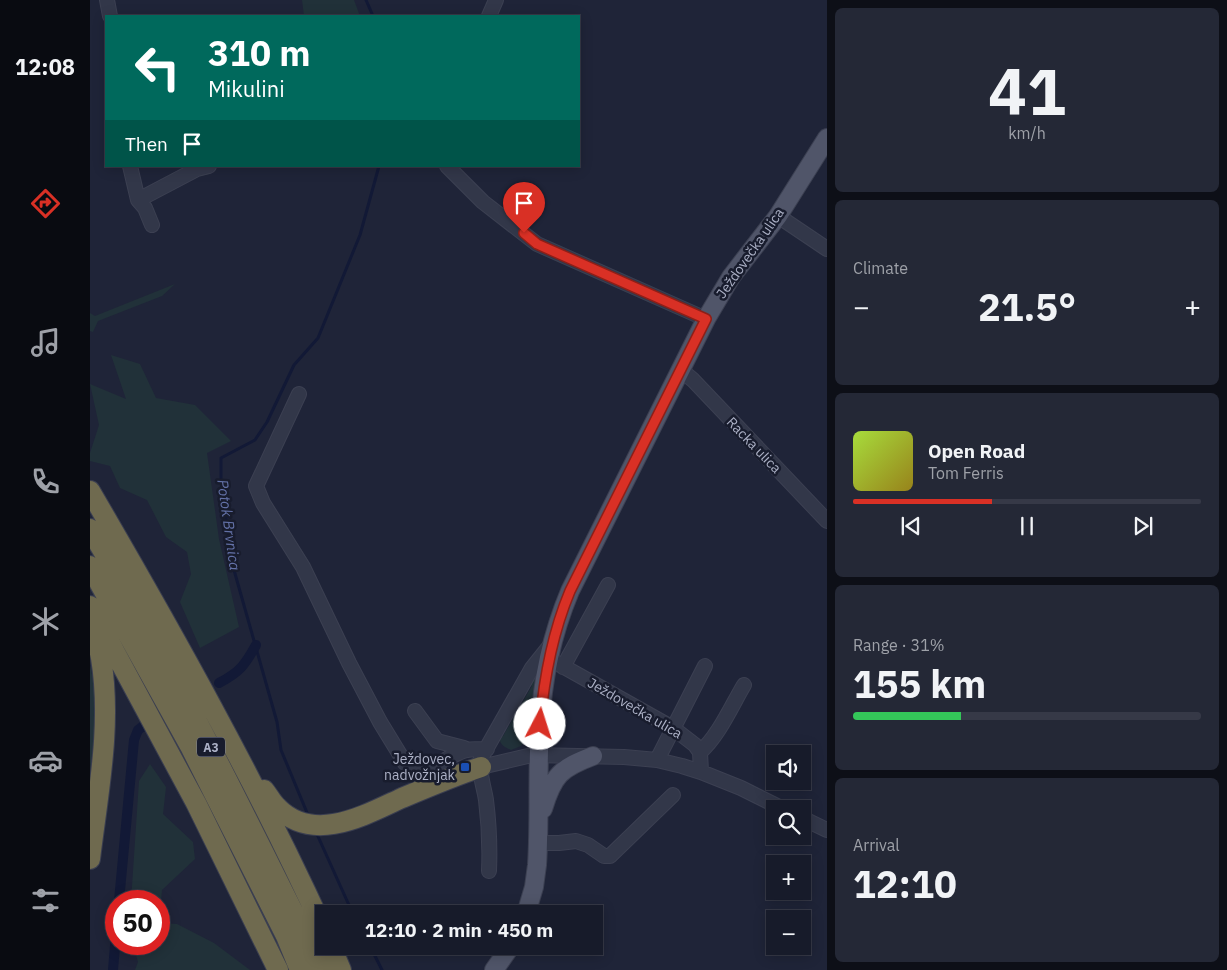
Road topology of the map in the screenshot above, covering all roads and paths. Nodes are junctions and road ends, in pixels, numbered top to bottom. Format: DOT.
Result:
graph roads {
  1 [pos="107,0"];
  2 [pos="496,0"];
  3 [pos="110,15"];
  4 [pos="489,15"];
  5 [pos="827,138"];
  6 [pos="130,167"];
  7 [pos="205,167"];
  8 [pos="448,167"];
  9 [pos="138,200"];
  10 [pos="778,216"];
  11 [pos="152,225"];
  12 [pos="827,249"];
  13 [pos="706,319"];
  14 [pos="681,370"];
  15 [pos="299,394"];
  16 [pos="90,491"];
  17 [pos="827,521"];
  18 [pos="90,529"];
  19 [pos="90,566"];
  20 [pos="608,585"];
  21 [pos="90,606"];
  22 [pos="90,621"];
  23 [pos="554,656"];
  24 [pos="705,666"];
  25 [pos="744,685"];
  26 [pos="415,711"];
  27 [pos="673,728"];
  28 [pos="233,746"];
  29 [pos="467,750"];
  30 [pos="700,752"];
  31 [pos="539,754"];
  32 [pos="593,756"];
  33 [pos="484,758"];
  34 [pos="657,760"];
  35 [pos="701,772"];
  36 [pos="673,795"];
  37 [pos="766,800"];
  38 [pos="539,821"];
  39 [pos="811,822"];
  40 [pos="827,830"];
  41 [pos="539,843"];
  42 [pos="90,859"];
  43 [pos="489,872"];
  44 [pos="529,905"];
  45 [pos="315,913"];
  46 [pos="334,955"];
  47 [pos="505,955"];
  48 [pos="278,970"];
  49 [pos="300,970"];
  50 [pos="320,970"];
  51 [pos="341,970"];
  52 [pos="494,970"];
  1 -- 3 [label="street"];
  2 -- 4 [label="street"];
  5 -- 10 [label="main road, Ježdovečka ulica"];
  6 -- 9 [label="street"];
  7 -- 9 [label="street"];
  8 -- 13 [label="street"];
  9 -- 11 [label="street"];
  10 -- 12 [label="street"];
  10 -- 13 [label="main road, Ježdovečka ulica"];
  13 -- 14 [label="main road, Ježdovečka ulica"];
  14 -- 17 [label="street, Racka ulica"];
  14 -- 23 [label="main road, Ježdovečka ulica"];
  15 -- 29 [label="street"];
  16 -- 28 [label="highway"];
  18 -- 50 [label="highway, A3"];
  19 -- 49 [label="highway, A3"];
  20 -- 23 [label="street"];
  21 -- 48 [label="highway"];
  22 -- 42 [label="highway"];
  23 -- 27 [label="street, Ježdovečka ulica"];
  23 -- 31 [label="main road, Ježdovečka ulica"];
  23 -- 33 [label="street, Ježdovečka ulica"];
  24 -- 27 [label="street"];
  25 -- 30 [label="street"];
  26 -- 29 [label="street"];
  27 -- 30 [label="street, Ježdovečka ulica"];
  27 -- 34 [label="street"];
  28 -- 33 [label="highway"];
  28 -- 45 [label="highway"];
  29 -- 33 [label="street"];
  30 -- 35 [label="street"];
  31 -- 32 [label="street"];
  31 -- 33 [label="street"];
  31 -- 38 [label="main road, Ježdovečka ulica"];
  32 -- 34 [label="street"];
  32 -- 38 [label="main road"];
  33 -- 43 [label="street"];
  34 -- 35 [label="street"];
  35 -- 37 [label="street"];
  36 -- 41 [label="street"];
  38 -- 41 [label="main road, Ježdovečka ulica"];
  39 -- 40 [label="street"];
  41 -- 44 [label="main road, Ježdovečka ulica"];
  46 -- 51 [label="highway"];
  47 -- 52 [label="main road"];
}
